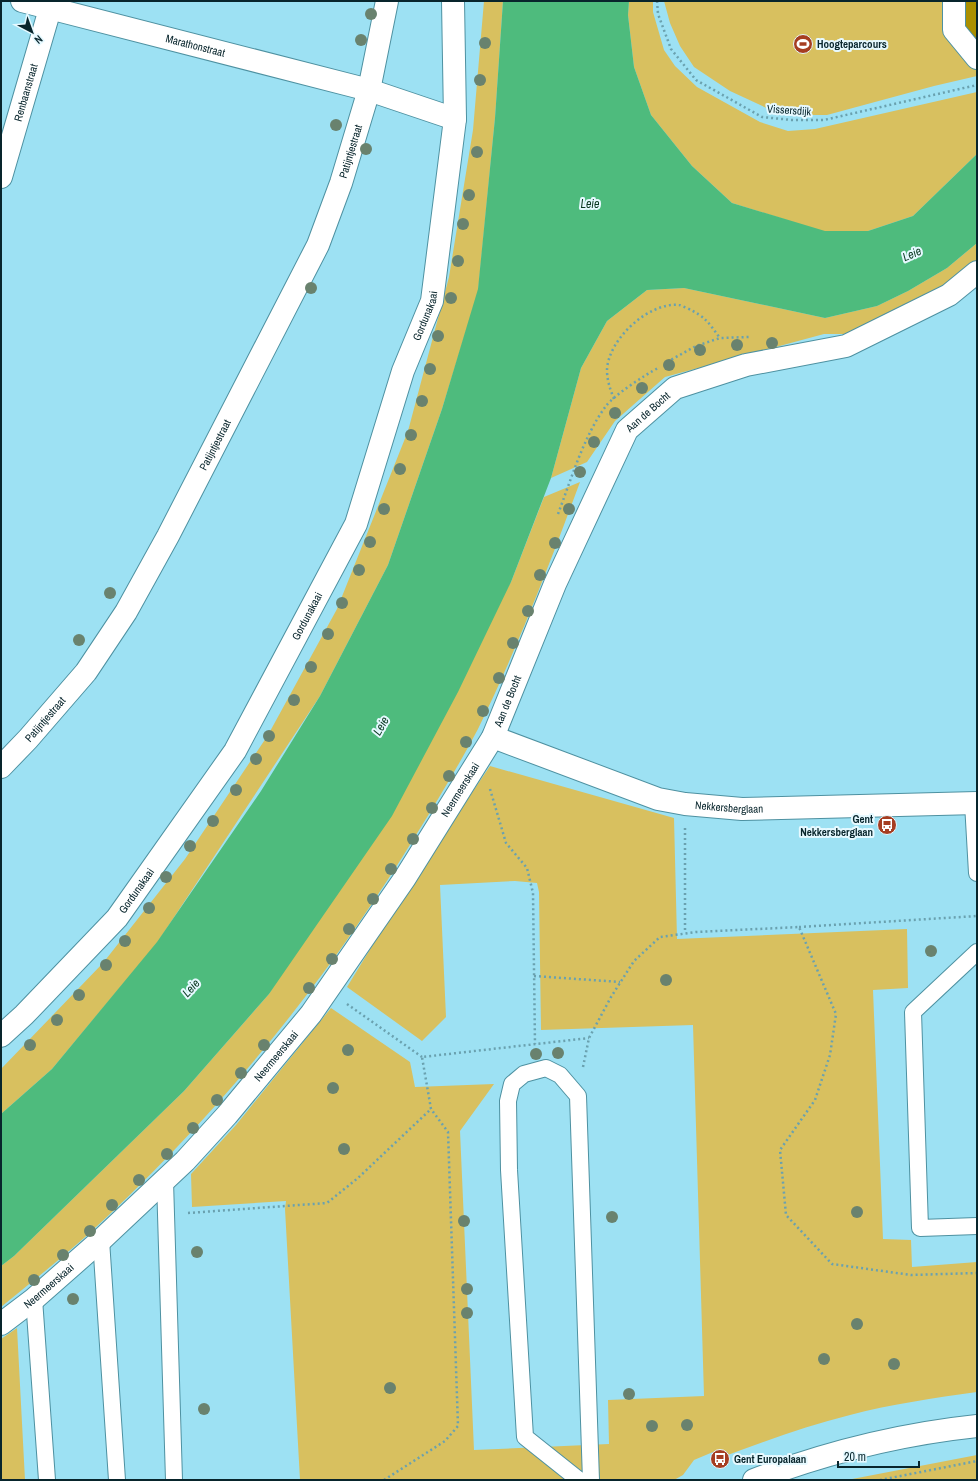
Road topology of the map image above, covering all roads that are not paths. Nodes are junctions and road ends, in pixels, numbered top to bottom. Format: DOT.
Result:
graph roads {
  1 [pos="22,1"];
  2 [pos="387,1"];
  3 [pos="453,1"];
  4 [pos="954,1"];
  5 [pos="50,9"];
  6 [pos="977,58"];
  7 [pos="369,90"];
  8 [pos="454,119"];
  9 [pos="1,177"];
  10 [pos="977,272"];
  11 [pos="493,738"];
  12 [pos="1,767"];
  13 [pos="975,803"];
  14 [pos="977,873"];
  15 [pos="977,952"];
  16 [pos="1,1036"];
  17 [pos="165,1181"];
  18 [pos="977,1226"];
  19 [pos="101,1240"];
  20 [pos="34,1299"];
  21 [pos="1,1324"];
  22 [pos="977,1426"];
  23 [pos="46,1480"];
  24 [pos="117,1480"];
  25 [pos="174,1480"];
  26 [pos="579,1480"];
  27 [pos="591,1480"];
  28 [pos="754,1480"];
  1 -- 5 [label="street, Marathonstraat"];
  2 -- 7 [label="street"];
  3 -- 8 [label="street, Gordunakaai"];
  4 -- 6 [label="street"];
  5 -- 7 [label="street, Marathonstraat"];
  5 -- 9 [label="street, Renbaanstraat"];
  7 -- 8 [label="street"];
  7 -- 12 [label="street, Patijntjestraat"];
  8 -- 16 [label="street, Gordunakaai"];
  10 -- 11 [label="street, Aan de Bocht"];
  11 -- 13 [label="street, Nekkersberglaan"];
  11 -- 17 [label="street, Neermeerskaai"];
  13 -- 14 [label="lane"];
  15 -- 18 [label="lane"];
  17 -- 19 [label="street, Neermeerskaai"];
  17 -- 25 [label="lane"];
  19 -- 20 [label="street, Neermeerskaai"];
  19 -- 24 [label="lane"];
  20 -- 21 [label="street, Neermeerskaai"];
  20 -- 23 [label="lane"];
  22 -- 28 [label="street"];
  26 -- 27 [label="lane"];
}
